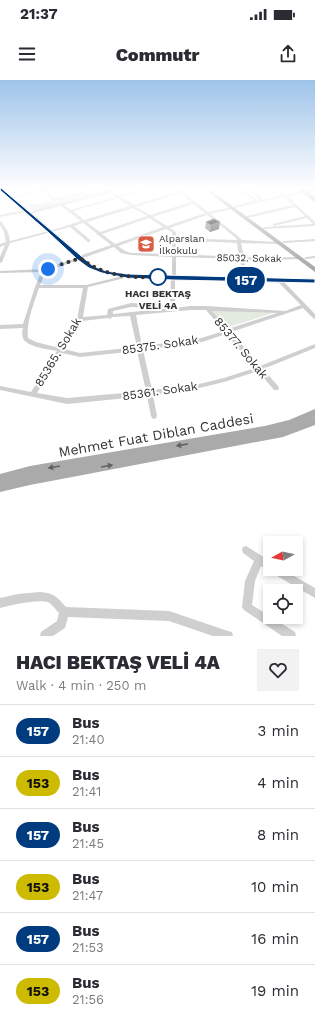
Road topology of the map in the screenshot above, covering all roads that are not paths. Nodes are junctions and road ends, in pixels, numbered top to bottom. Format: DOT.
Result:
graph roads {
  1 [pos="30,215"];
  2 [pos="36,215"];
  3 [pos="75,215"];
  4 [pos="107,215"];
  5 [pos="147,215"];
  6 [pos="156,215"];
  7 [pos="205,215"];
  8 [pos="209,215"];
  9 [pos="242,215"];
  10 [pos="245,215"];
  11 [pos="257,215"];
  12 [pos="305,215"];
  13 [pos="150,217"];
  14 [pos="248,217"];
  15 [pos="307,217"];
  16 [pos="84,222"];
  17 [pos="0,223"];
  18 [pos="315,224"];
  19 [pos="71,226"];
  20 [pos="264,227"];
  21 [pos="167,228"];
  22 [pos="54,231"];
  23 [pos="98,234"];
  24 [pos="174,239"];
  25 [pos="315,240"];
  26 [pos="88,241"];
  27 [pos="239,242"];
  28 [pos="284,242"];
  29 [pos="277,243"];
  30 [pos="8,244"];
  31 [pos="0,246"];
  32 [pos="115,246"];
  33 [pos="174,256"];
  34 [pos="82,257"];
  35 [pos="315,257"];
  36 [pos="241,258"];
  37 [pos="299,258"];
  38 [pos="306,258"];
  39 [pos="0,262"];
  40 [pos="315,265"];
  41 [pos="44,270"];
  42 [pos="315,270"];
  43 [pos="0,272"];
  44 [pos="127,276"];
  45 [pos="173,276"];
  46 [pos="245,277"];
  47 [pos="315,278"];
  48 [pos="315,281"];
  49 [pos="281,282"];
  50 [pos="86,286"];
  51 [pos="37,287"];
  52 [pos="304,306"];
  53 [pos="172,308"];
  54 [pos="207,308"];
  55 [pos="288,312"];
  56 [pos="133,315"];
  57 [pos="110,317"];
  58 [pos="315,317"];
  59 [pos="80,319"];
  60 [pos="26,326"];
  61 [pos="0,327"];
  62 [pos="227,332"];
  63 [pos="315,346"];
  64 [pos="140,348"];
  65 [pos="60,350"];
  66 [pos="258,369"];
  67 [pos="0,388"];
  68 [pos="276,388"];
  69 [pos="149,393"];
  70 [pos="33,394"];
  71 [pos="315,413"];
  72 [pos="154,416"];
  73 [pos="315,420"];
  74 [pos="0,479"];
  75 [pos="0,487"];
  76 [pos="246,550"];
  77 [pos="259,561"];
  78 [pos="263,563"];
  79 [pos="285,576"];
  80 [pos="315,593"];
  81 [pos="0,603"];
  82 [pos="64,612"];
  83 [pos="45,636"];
  84 [pos="228,636"];
  85 [pos="291,636"];
  1 -- 22 [label="main road"];
  2 -- 22 [label="main road"];
  3 -- 16 [label="street, 85032. Sokak"];
  4 -- 16 [label="street"];
  5 -- 13 [label="street"];
  6 -- 13 [label="street"];
  7 -- 21 [label="street"];
  8 -- 27 [label="street"];
  9 -- 29 [label="main road"];
  10 -- 14 [label="main road"];
  11 -- 14 [label="street"];
  12 -- 15 [label="street"];
  13 -- 21 [label="street"];
  13 -- 23 [label="street"];
  14 -- 20 [label="main road"];
  15 -- 18 [label="street"];
  15 -- 20 [label="street"];
  16 -- 19 [label="street"];
  16 -- 23 [label="street, 85032. Sokak"];
  17 -- 30 [label="street"];
  18 -- 20 [label="street"];
  19 -- 22 [label="street"];
  19 -- 26 [label="street"];
  20 -- 28 [label="main road"];
  21 -- 24 [label="street"];
  21 -- 32 [label="street"];
  22 -- 30 [label="street"];
  22 -- 34 [label="main road"];
  23 -- 32 [label="street, 85032. Sokak"];
  24 -- 27 [label="street"];
  24 -- 33 [label="street"];
  25 -- 28 [label="street"];
  27 -- 29 [label="street"];
  27 -- 36 [label="street"];
  28 -- 38 [label="main road"];
  29 -- 37 [label="main road"];
  30 -- 31 [label="street"];
  30 -- 39 [label="street"];
  32 -- 33 [label="street, 85032. Sokak"];
  32 -- 34 [label="street"];
  33 -- 36 [label="street, 85032. Sokak"];
  33 -- 45 [label="street"];
  34 -- 41 [label="street"];
  34 -- 44 [label="main road"];
  34 -- 45 [label="main road"];
  35 -- 38 [label="street"];
  36 -- 37 [label="street, 85032. Sokak"];
  36 -- 46 [label="street"];
  37 -- 42 [label="main road"];
  38 -- 40 [label="main road"];
  41 -- 43 [label="street"];
  41 -- 51 [label="street"];
  44 -- 45 [label="main road"];
  44 -- 50 [label="street"];
  45 -- 46 [label="main road"];
  45 -- 49 [label="main road"];
  45 -- 53 [label="street"];
  46 -- 47 [label="main road"];
  48 -- 49 [label="main road"];
  49 -- 52 [label="street"];
  50 -- 51 [label="street"];
  50 -- 59 [label="street, 85365. Sokak"];
  51 -- 60 [label="street"];
  52 -- 55 [label="street, 85375. Sokak"];
  52 -- 58 [label="street"];
  53 -- 54 [label="street"];
  53 -- 56 [label="street"];
  53 -- 57 [label="street"];
  54 -- 55 [label="street"];
  54 -- 62 [label="street, 85377. Sokak"];
  55 -- 62 [label="street, 85375. Sokak"];
  56 -- 57 [label="street"];
  56 -- 64 [label="street"];
  57 -- 59 [label="street"];
  59 -- 65 [label="street, 85365. Sokak"];
  60 -- 61 [label="street"];
  60 -- 65 [label="street, 85375. Sokak"];
  62 -- 64 [label="street, 85375. Sokak"];
  62 -- 66 [label="street, 85377. Sokak"];
  63 -- 66 [label="street, 85361. Sokak"];
  64 -- 65 [label="street, 85375. Sokak"];
  64 -- 69 [label="street"];
  65 -- 70 [label="street, 85365. Sokak"];
  66 -- 68 [label="street, 85377. Sokak"];
  66 -- 69 [label="street, 85361. Sokak"];
  67 -- 70 [label="street, 85361. Sokak"];
  69 -- 70 [label="street, 85361. Sokak"];
  69 -- 72 [label="street"];
  71 -- 74 [label="main road, Mehmet Fuat Diblan Caddesi, one-way"];
  75 -- 73 [label="main road, Mehmet Fuat Diblan Caddesi, one-way"];
  76 -- 77 [label="street"];
  77 -- 78 [label="street"];
  77 -- 85 [label="street"];
  79 -- 80 [label="street"];
  81 -- 82 [label="street"];
  82 -- 83 [label="street"];
  82 -- 84 [label="street"];
}
